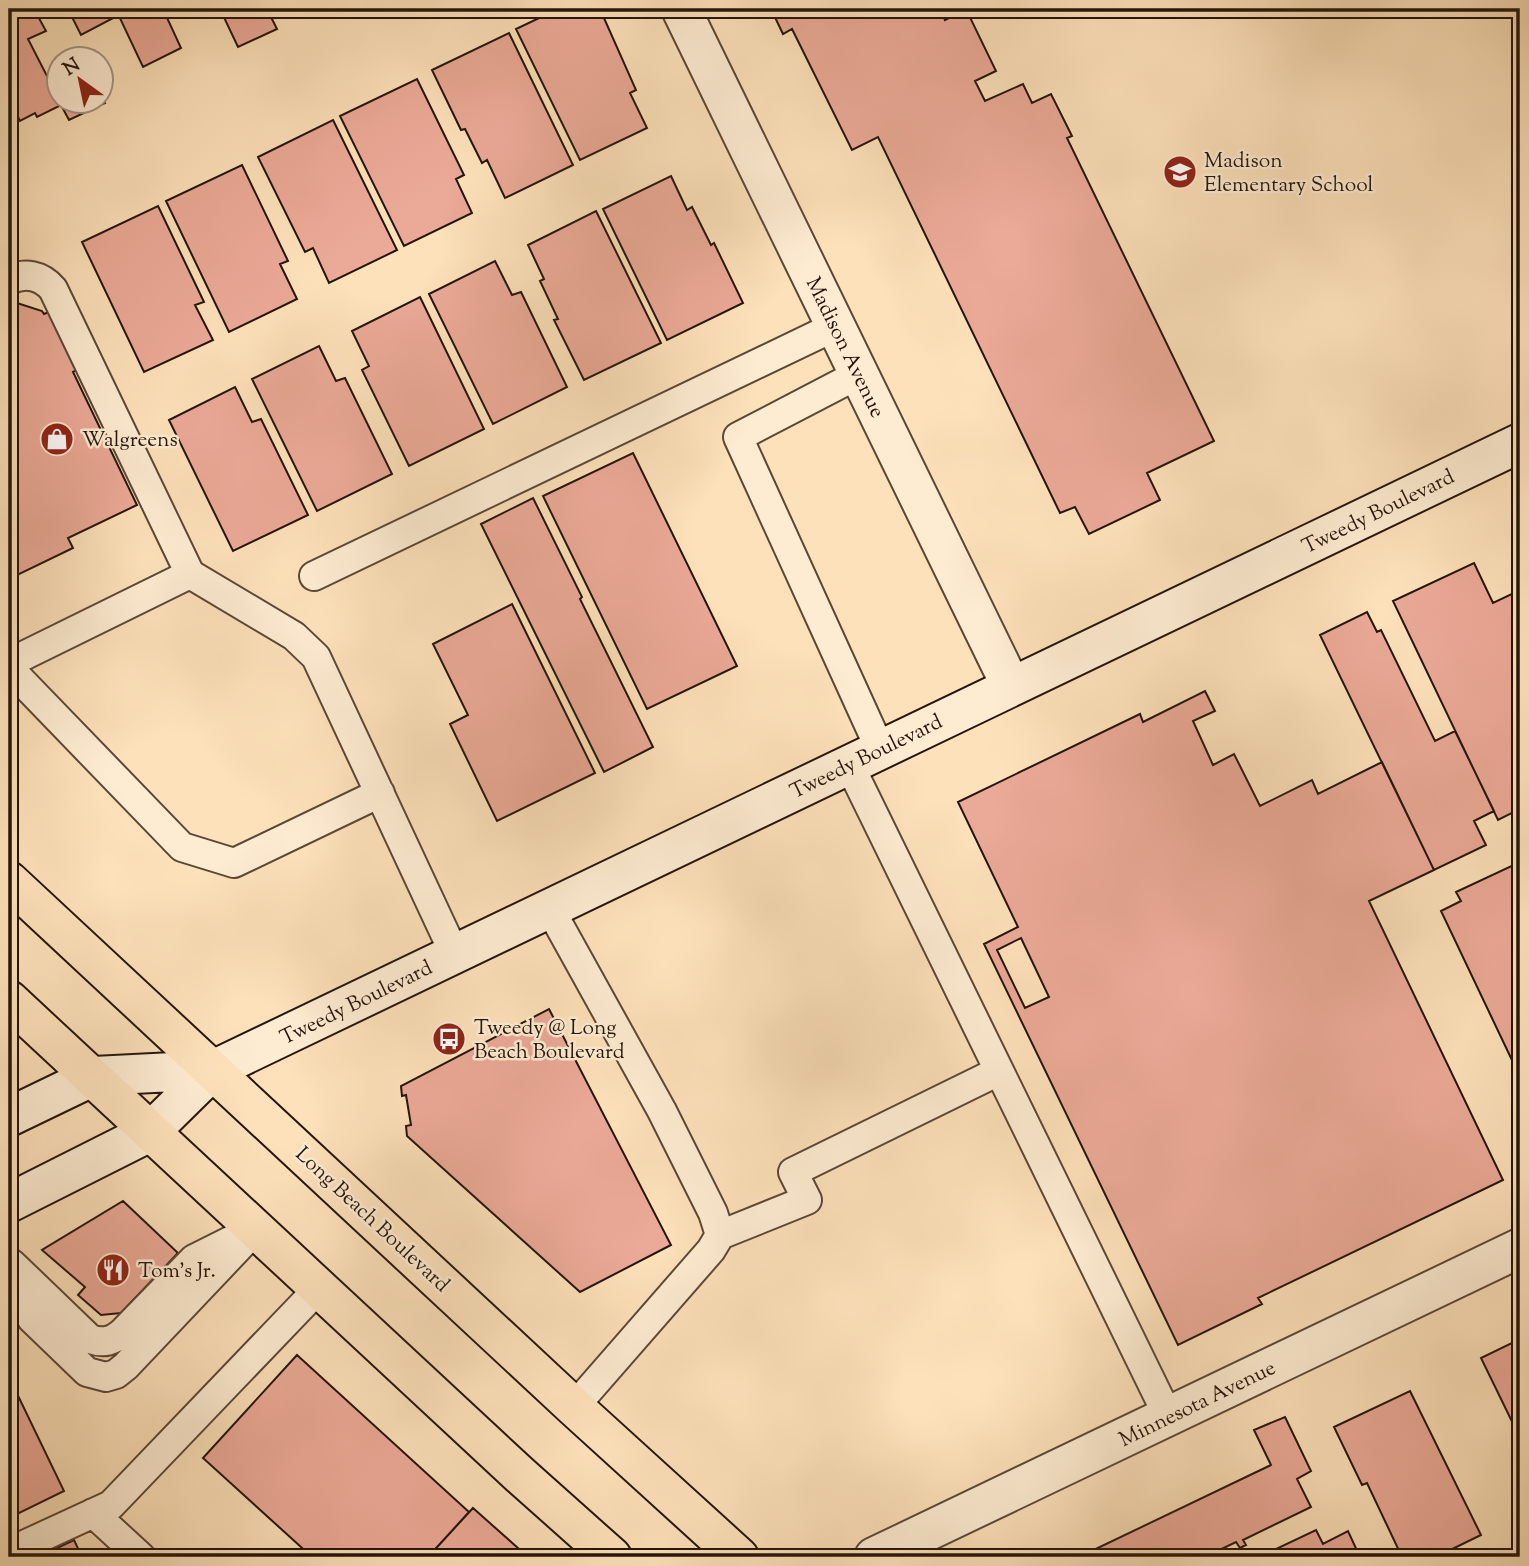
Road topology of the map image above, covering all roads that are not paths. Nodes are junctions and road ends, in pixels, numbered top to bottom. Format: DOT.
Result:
graph roads {
  1 [pos="681,9"];
  2 [pos="9,280"];
  3 [pos="836,326"];
  4 [pos="859,374"];
  5 [pos="1520,443"];
  6 [pos="190,574"];
  7 [pos="314,576"];
  8 [pos="9,666"];
  9 [pos="1011,685"];
  10 [pos="864,756"];
  11 [pos="380,793"];
  12 [pos="9,881"];
  13 [pos="550,909"];
  14 [pos="455,955"];
  15 [pos="9,1000"];
  16 [pos="213,1070"];
  17 [pos="999,1071"];
  18 [pos="93,1076"];
  19 [pos="9,1117"];
  20 [pos="150,1132"];
  21 [pos="9,1203"];
  22 [pos="256,1229"];
  23 [pos="719,1235"];
  24 [pos="1520,1248"];
  25 [pos="9,1261"];
  26 [pos="9,1273"];
  27 [pos="319,1288"];
  28 [pos="574,1407"];
  29 [pos="1168,1416"];
  30 [pos="93,1513"];
  31 [pos="9,1552"];
  32 [pos="141,1557"];
  33 [pos="612,1557"];
  34 [pos="739,1557"];
  35 [pos="874,1557"];
  1 -- 3 [label="main road, Madison Avenue"];
  2 -- 6 [label="lane"];
  3 -- 4 [label="main road, Madison Avenue"];
  3 -- 7 [label="lane"];
  4 -- 9 [label="main road, Madison Avenue"];
  4 -- 10 [label="lane"];
  5 -- 9 [label="main road, Tweedy Boulevard"];
  6 -- 8 [label="lane"];
  6 -- 11 [label="lane"];
  8 -- 11 [label="lane"];
  9 -- 10 [label="main road, Tweedy Boulevard"];
  10 -- 13 [label="main road, Tweedy Boulevard"];
  10 -- 17 [label="lane"];
  11 -- 14 [label="lane"];
  12 -- 16 [label="main road, Long Beach Boulevard"];
  13 -- 14 [label="main road, Tweedy Boulevard"];
  13 -- 23 [label="lane"];
  14 -- 16 [label="main road, Tweedy Boulevard"];
  15 -- 18 [label="main road"];
  16 -- 18 [label="main road, Tweedy Boulevard"];
  16 -- 20 [label="main road, Tweedy Boulevard"];
  16 -- 28 [label="main road, Long Beach Boulevard"];
  17 -- 23 [label="lane"];
  17 -- 29 [label="lane"];
  18 -- 19 [label="main road, Tweedy Boulevard"];
  18 -- 20 [label="main road"];
  20 -- 21 [label="main road, Tweedy Boulevard"];
  20 -- 22 [label="main road"];
  22 -- 25 [label="lane"];
  22 -- 26 [label="lane"];
  22 -- 27 [label="main road"];
  23 -- 28 [label="lane"];
  24 -- 29 [label="main road, Minnesota Avenue"];
  27 -- 30 [label="lane"];
  27 -- 33 [label="main road"];
  28 -- 34 [label="main road, Long Beach Boulevard"];
  29 -- 35 [label="main road, Minnesota Avenue"];
  30 -- 31 [label="lane"];
  30 -- 32 [label="lane"];
}
